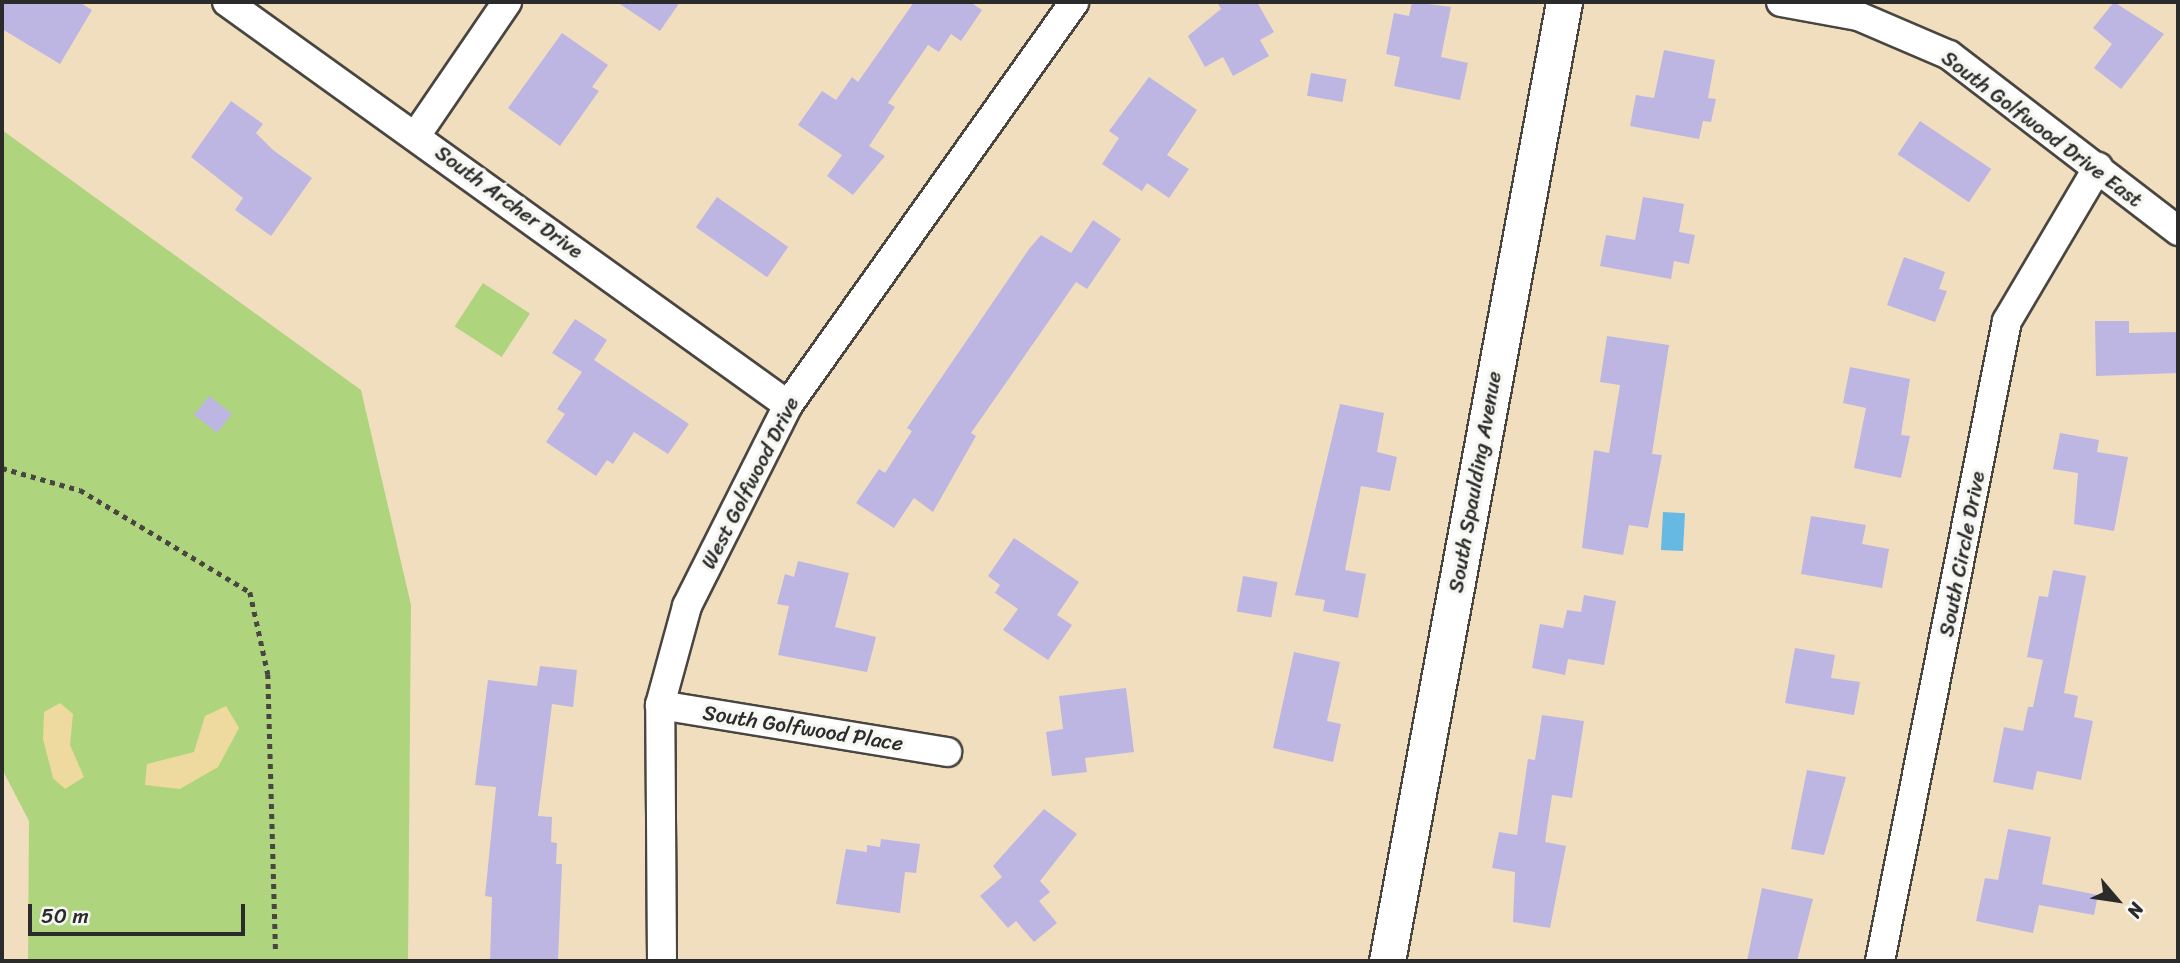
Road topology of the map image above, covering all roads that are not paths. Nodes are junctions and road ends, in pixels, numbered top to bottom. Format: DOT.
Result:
graph roads {
  1 [pos="228,2"];
  2 [pos="507,2"];
  3 [pos="1074,2"];
  4 [pos="1563,2"];
  5 [pos="1781,2"];
  6 [pos="417,134"];
  7 [pos="2098,167"];
  8 [pos="2178,231"];
  9 [pos="788,405"];
  10 [pos="660,705"];
  11 [pos="947,752"];
  12 [pos="662,961"];
  13 [pos="1387,961"];
  14 [pos="1880,961"];
  1 -- 6 [label="street, South Archer Drive"];
  2 -- 6 [label="street"];
  3 -- 9 [label="street, West Golfwood Drive"];
  4 -- 13 [label="street, South Spaulding Avenue"];
  5 -- 7 [label="street, South Golfwood Drive East"];
  6 -- 9 [label="street, South Archer Drive"];
  7 -- 8 [label="street, South Golfwood Drive East"];
  7 -- 14 [label="street, South Circle Drive"];
  9 -- 10 [label="street, West Golfwood Drive"];
  10 -- 11 [label="street, South Golfwood Place"];
  10 -- 12 [label="street, West Golfwood Drive"];
}
